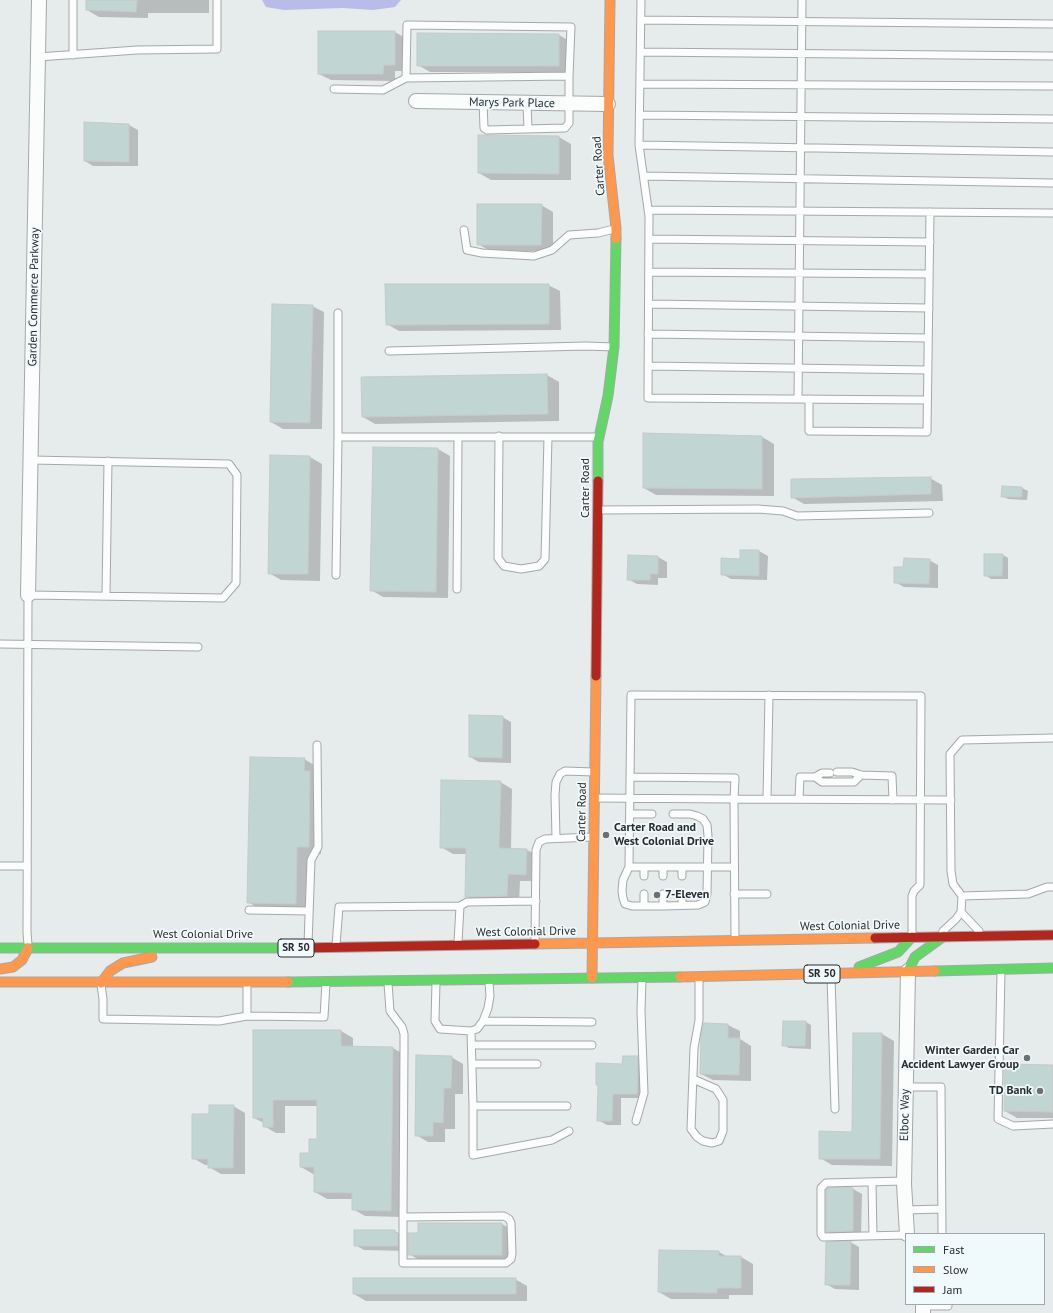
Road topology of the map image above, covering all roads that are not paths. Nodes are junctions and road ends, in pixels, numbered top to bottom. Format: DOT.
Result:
graph roads {
  1 [pos="39,0"];
  2 [pos="73,0"];
  3 [pos="217,0"];
  4 [pos="610,0"];
  5 [pos="641,0"];
  6 [pos="802,0"];
  7 [pos="641,20"];
  8 [pos="802,21"];
  9 [pos="1053,24"];
  10 [pos="640,52"];
  11 [pos="802,53"];
  12 [pos="73,55"];
  13 [pos="1053,56"];
  14 [pos="38,57"];
  15 [pos="569,76"];
  16 [pos="406,78"];
  17 [pos="640,84"];
  18 [pos="802,85"];
  19 [pos="1053,86"];
  20 [pos="334,89"];
  21 [pos="416,102"];
  22 [pos="484,102"];
  23 [pos="527,103"];
  24 [pos="568,103"];
  25 [pos="608,104"];
  26 [pos="640,115"];
  27 [pos="801,116"];
  28 [pos="1053,119"];
  29 [pos="528,129"];
  30 [pos="639,145"];
  31 [pos="801,148"];
  32 [pos="1053,152"];
  33 [pos="644,176"];
  34 [pos="801,179"];
  35 [pos="1053,183"];
  36 [pos="648,210"];
  37 [pos="800,211"];
  38 [pos="930,212"];
  39 [pos="1053,213"];
  40 [pos="616,228"];
  41 [pos="464,230"];
  42 [pos="649,239"];
  43 [pos="800,240"];
  44 [pos="930,242"];
  45 [pos="649,272"];
  46 [pos="800,273"];
  47 [pos="929,274"];
  48 [pos="648,304"];
  49 [pos="799,306"];
  50 [pos="929,308"];
  51 [pos="338,313"];
  52 [pos="648,334"];
  53 [pos="799,336"];
  54 [pos="928,338"];
  55 [pos="614,348"];
  56 [pos="389,351"];
  57 [pos="648,366"];
  58 [pos="799,368"];
  59 [pos="928,370"];
  60 [pos="798,399"];
  61 [pos="809,399"];
  62 [pos="927,400"];
  63 [pos="338,436"];
  64 [pos="458,436"];
  65 [pos="499,436"];
  66 [pos="599,436"];
  67 [pos="548,437"];
  68 [pos="31,460"];
  69 [pos="108,461"];
  70 [pos="598,510"];
  71 [pos="929,513"];
  72 [pos="336,575"];
  73 [pos="457,589"];
  74 [pos="28,595"];
  75 [pos="106,596"];
  76 [pos="0,644"];
  77 [pos="28,644"];
  78 [pos="198,647"];
  79 [pos="769,695"];
  80 [pos="1053,738"];
  81 [pos="317,745"];
  82 [pos="594,772"];
  83 [pos="861,775"];
  84 [pos="630,777"];
  85 [pos="815,777"];
  86 [pos="594,798"];
  87 [pos="630,799"];
  88 [pos="734,799"];
  89 [pos="767,799"];
  90 [pos="799,799"];
  91 [pos="893,800"];
  92 [pos="920,800"];
  93 [pos="951,800"];
  94 [pos="630,814"];
  95 [pos="652,814"];
  96 [pos="673,814"];
  97 [pos="594,837"];
  98 [pos="556,838"];
  99 [pos="0,866"];
  100 [pos="27,866"];
  101 [pos="629,866"];
  102 [pos="644,867"];
  103 [pos="663,867"];
  104 [pos="682,867"];
  105 [pos="708,867"];
  106 [pos="734,867"];
  107 [pos="644,876"];
  108 [pos="663,876"];
  109 [pos="682,876"];
  110 [pos="1053,886"];
  111 [pos="644,894"];
  112 [pos="663,894"];
  113 [pos="682,894"];
  114 [pos="734,894"];
  115 [pos="767,894"];
  116 [pos="962,896"];
  117 [pos="536,901"];
  118 [pos="682,905"];
  119 [pos="460,906"];
  120 [pos="644,906"];
  121 [pos="663,906"];
  122 [pos="249,910"];
  123 [pos="309,911"];
  124 [pos="961,912"];
  125 [pos="1053,935"];
  126 [pos="912,936"];
  127 [pos="940,936"];
  128 [pos="984,936"];
  129 [pos="735,940"];
  130 [pos="592,943"];
  131 [pos="536,944"];
  132 [pos="458,946"];
  133 [pos="214,947"];
  134 [pos="336,947"];
  135 [pos="0,948"];
  136 [pos="28,948"];
  137 [pos="308,948"];
  138 [pos="1053,968"];
  139 [pos="0,969"];
  140 [pos="1002,969"];
  141 [pos="908,971"];
  142 [pos="831,973"];
  143 [pos="699,976"];
  144 [pos="642,977"];
  145 [pos="592,978"];
  146 [pos="489,979"];
  147 [pos="388,980"];
  148 [pos="436,980"];
  149 [pos="326,981"];
  150 [pos="0,982"];
  151 [pos="247,982"];
  152 [pos="101,983"];
  153 [pos="247,1016"];
  154 [pos="483,1021"];
  155 [pos="592,1022"];
  156 [pos="471,1030"];
  157 [pos="472,1045"];
  158 [pos="592,1045"];
  159 [pos="472,1064"];
  160 [pos="537,1064"];
  161 [pos="693,1080"];
  162 [pos="905,1087"];
  163 [pos="473,1106"];
  164 [pos="568,1106"];
  165 [pos="835,1109"];
  166 [pos="636,1121"];
  167 [pos="1053,1124"];
  168 [pos="569,1131"];
  169 [pos="904,1181"];
  170 [pos="872,1182"];
  171 [pos="941,1209"];
  172 [pos="906,1210"];
  173 [pos="403,1217"];
  174 [pos="907,1233"];
  175 [pos="942,1233"];
  176 [pos="905,1234"];
  177 [pos="873,1236"];
  178 [pos="948,1305"];
  179 [pos="923,1308"];
  1 -- 14 [label="street, Garden Commerce Parkway"];
  2 -- 12 [label="lane"];
  3 -- 12 [label="lane"];
  4 -- 25 [label="main road, Carter Road"];
  5 -- 7 [label="lane"];
  6 -- 8 [label="lane"];
  7 -- 8 [label="lane"];
  7 -- 10 [label="lane"];
  8 -- 9 [label="lane"];
  8 -- 11 [label="lane"];
  10 -- 11 [label="lane"];
  10 -- 17 [label="lane"];
  11 -- 13 [label="lane"];
  11 -- 18 [label="lane"];
  12 -- 14 [label="lane"];
  14 -- 68 [label="street, Garden Commerce Parkway"];
  15 -- 16 [label="lane"];
  15 -- 16 [label="lane"];
  15 -- 24 [label="lane"];
  16 -- 20 [label="lane"];
  17 -- 18 [label="lane"];
  17 -- 26 [label="lane"];
  18 -- 19 [label="lane"];
  18 -- 27 [label="lane"];
  21 -- 22 [label="street, Marys Park Place"];
  22 -- 23 [label="street, Marys Park Place"];
  22 -- 29 [label="lane"];
  23 -- 24 [label="street, Marys Park Place"];
  23 -- 29 [label="lane"];
  24 -- 25 [label="street, Marys Park Place"];
  24 -- 29 [label="lane"];
  25 -- 40 [label="main road, Carter Road"];
  26 -- 27 [label="lane"];
  26 -- 30 [label="lane"];
  27 -- 28 [label="lane"];
  27 -- 31 [label="lane"];
  30 -- 31 [label="lane"];
  30 -- 33 [label="lane"];
  31 -- 32 [label="lane"];
  31 -- 34 [label="lane"];
  33 -- 34 [label="lane"];
  33 -- 36 [label="lane"];
  34 -- 35 [label="lane"];
  34 -- 37 [label="lane"];
  36 -- 37 [label="lane"];
  36 -- 42 [label="lane"];
  37 -- 38 [label="lane"];
  37 -- 43 [label="lane"];
  38 -- 39 [label="lane"];
  38 -- 44 [label="lane"];
  40 -- 41 [label="lane"];
  40 -- 55 [label="main road, Carter Road"];
  42 -- 43 [label="lane"];
  42 -- 45 [label="lane"];
  43 -- 44 [label="lane"];
  43 -- 46 [label="lane"];
  44 -- 47 [label="lane"];
  45 -- 46 [label="lane"];
  45 -- 48 [label="lane"];
  46 -- 47 [label="lane"];
  46 -- 49 [label="lane"];
  47 -- 50 [label="lane"];
  48 -- 49 [label="lane"];
  48 -- 52 [label="lane"];
  49 -- 50 [label="lane"];
  49 -- 53 [label="lane"];
  50 -- 54 [label="lane"];
  51 -- 63 [label="lane"];
  52 -- 53 [label="lane"];
  52 -- 57 [label="lane"];
  53 -- 54 [label="lane"];
  53 -- 58 [label="lane"];
  54 -- 59 [label="lane"];
  55 -- 56 [label="lane"];
  55 -- 66 [label="main road, Carter Road"];
  57 -- 58 [label="lane"];
  57 -- 60 [label="lane"];
  58 -- 59 [label="lane"];
  58 -- 60 [label="lane"];
  59 -- 62 [label="lane"];
  60 -- 61 [label="lane"];
  61 -- 62 [label="lane"];
  61 -- 62 [label="lane"];
  63 -- 64 [label="lane"];
  63 -- 72 [label="lane"];
  64 -- 65 [label="lane"];
  64 -- 73 [label="lane"];
  65 -- 67 [label="lane"];
  65 -- 67 [label="lane"];
  66 -- 67 [label="lane"];
  66 -- 70 [label="main road, Carter Road"];
  68 -- 69 [label="lane"];
  68 -- 74 [label="street, Garden Commerce Parkway"];
  69 -- 75 [label="lane"];
  69 -- 75 [label="lane"];
  70 -- 71 [label="lane"];
  70 -- 82 [label="main road, Carter Road"];
  74 -- 75 [label="lane"];
  74 -- 77 [label="lane"];
  76 -- 77 [label="lane"];
  77 -- 78 [label="lane"];
  77 -- 100 [label="lane"];
  79 -- 84 [label="lane"];
  79 -- 89 [label="lane"];
  79 -- 92 [label="lane"];
  80 -- 93 [label="lane"];
  81 -- 123 [label="lane"];
  82 -- 86 [label="main road, Carter Road"];
  82 -- 98 [label="lane"];
  83 -- 85 [label="lane"];
  83 -- 85 [label="lane"];
  83 -- 91 [label="lane"];
  84 -- 87 [label="lane"];
  84 -- 88 [label="lane"];
  85 -- 90 [label="lane"];
  86 -- 87 [label="lane"];
  86 -- 97 [label="main road, Carter Road"];
  87 -- 88 [label="lane"];
  87 -- 94 [label="lane"];
  88 -- 89 [label="lane"];
  88 -- 106 [label="lane"];
  89 -- 90 [label="lane"];
  90 -- 91 [label="lane"];
  91 -- 92 [label="lane"];
  92 -- 93 [label="lane"];
  92 -- 126 [label="lane"];
  93 -- 116 [label="lane"];
  94 -- 95 [label="lane"];
  94 -- 101 [label="lane"];
  96 -- 105 [label="lane"];
  97 -- 98 [label="lane"];
  97 -- 130 [label="main road, Carter Road"];
  98 -- 117 [label="lane"];
  99 -- 100 [label="lane"];
  100 -- 136 [label="lane"];
  101 -- 102 [label="lane"];
  101 -- 120 [label="lane"];
  102 -- 103 [label="lane"];
  102 -- 107 [label="lane"];
  103 -- 104 [label="lane"];
  103 -- 108 [label="lane"];
  104 -- 105 [label="lane"];
  104 -- 109 [label="lane"];
  105 -- 106 [label="lane"];
  105 -- 118 [label="lane"];
  106 -- 114 [label="lane"];
  110 -- 116 [label="lane"];
  111 -- 120 [label="lane"];
  112 -- 121 [label="lane"];
  113 -- 118 [label="lane"];
  114 -- 115 [label="lane"];
  114 -- 129 [label="lane"];
  116 -- 124 [label="lane"];
  117 -- 119 [label="lane"];
  117 -- 131 [label="lane"];
  118 -- 121 [label="lane"];
  119 -- 132 [label="lane"];
  119 -- 134 [label="lane"];
  120 -- 121 [label="lane"];
  122 -- 123 [label="lane"];
  123 -- 137 [label="lane"];
  124 -- 127 [label="lane"];
  124 -- 128 [label="lane"];
  125 -- 128 [label="main road, West Colonial Drive / SR 50"];
  126 -- 127 [label="main road, West Colonial Drive / SR 50"];
  126 -- 129 [label="main road, West Colonial Drive / SR 50"];
  126 -- 142 [label="main road"];
  127 -- 128 [label="main road, West Colonial Drive / SR 50"];
  127 -- 141 [label="main road"];
  129 -- 130 [label="main road, West Colonial Drive / SR 50"];
  130 -- 131 [label="main road, West Colonial Drive / SR 50"];
  130 -- 145 [label="main road, Carter Road"];
  131 -- 132 [label="main road, West Colonial Drive / SR 50"];
  132 -- 134 [label="main road, West Colonial Drive / SR 50"];
  133 -- 136 [label="main road, West Colonial Drive / SR 50"];
  133 -- 137 [label="main road, West Colonial Drive / SR 50"];
  133 -- 152 [label="main road"];
  134 -- 137 [label="main road, West Colonial Drive / SR 50"];
  135 -- 136 [label="main road, West Colonial Drive / SR 50"];
  136 -- 139 [label="main road"];
  138 -- 140 [label="main road, SR 50"];
  140 -- 141 [label="main road, SR 50"];
  140 -- 167 [label="lane"];
  141 -- 142 [label="main road, SR 50"];
  141 -- 162 [label="street, Elboc Way"];
  142 -- 143 [label="main road, SR 50"];
  142 -- 165 [label="lane"];
  143 -- 144 [label="main road, SR 50"];
  143 -- 161 [label="lane"];
  144 -- 145 [label="main road, SR 50"];
  144 -- 166 [label="lane"];
  145 -- 146 [label="main road, SR 50"];
  146 -- 148 [label="main road, SR 50"];
  146 -- 154 [label="lane"];
  147 -- 148 [label="main road, SR 50"];
  147 -- 149 [label="main road, SR 50"];
  147 -- 173 [label="lane"];
  148 -- 156 [label="lane"];
  149 -- 151 [label="main road, SR 50"];
  149 -- 153 [label="lane"];
  150 -- 152 [label="main road, SR 50"];
  151 -- 152 [label="main road, SR 50"];
  151 -- 153 [label="lane"];
  152 -- 153 [label="lane"];
  154 -- 155 [label="lane"];
  154 -- 156 [label="lane"];
  156 -- 157 [label="lane"];
  157 -- 158 [label="lane"];
  157 -- 159 [label="lane"];
  159 -- 160 [label="lane"];
  159 -- 163 [label="lane"];
  161 -- 161 [label="lane"];
  162 -- 169 [label="street, Elboc Way"];
  162 -- 171 [label="lane"];
  163 -- 164 [label="lane"];
  163 -- 168 [label="lane"];
  169 -- 170 [label="lane"];
  169 -- 172 [label="street, Elboc Way"];
  170 -- 177 [label="lane"];
  170 -- 177 [label="lane"];
  171 -- 172 [label="lane"];
  171 -- 175 [label="lane"];
  172 -- 174 [label="street, Elboc Way"];
  173 -- 173 [label="lane"];
  176 -- 177 [label="lane"];
  178 -- 179 [label="lane"];
}
